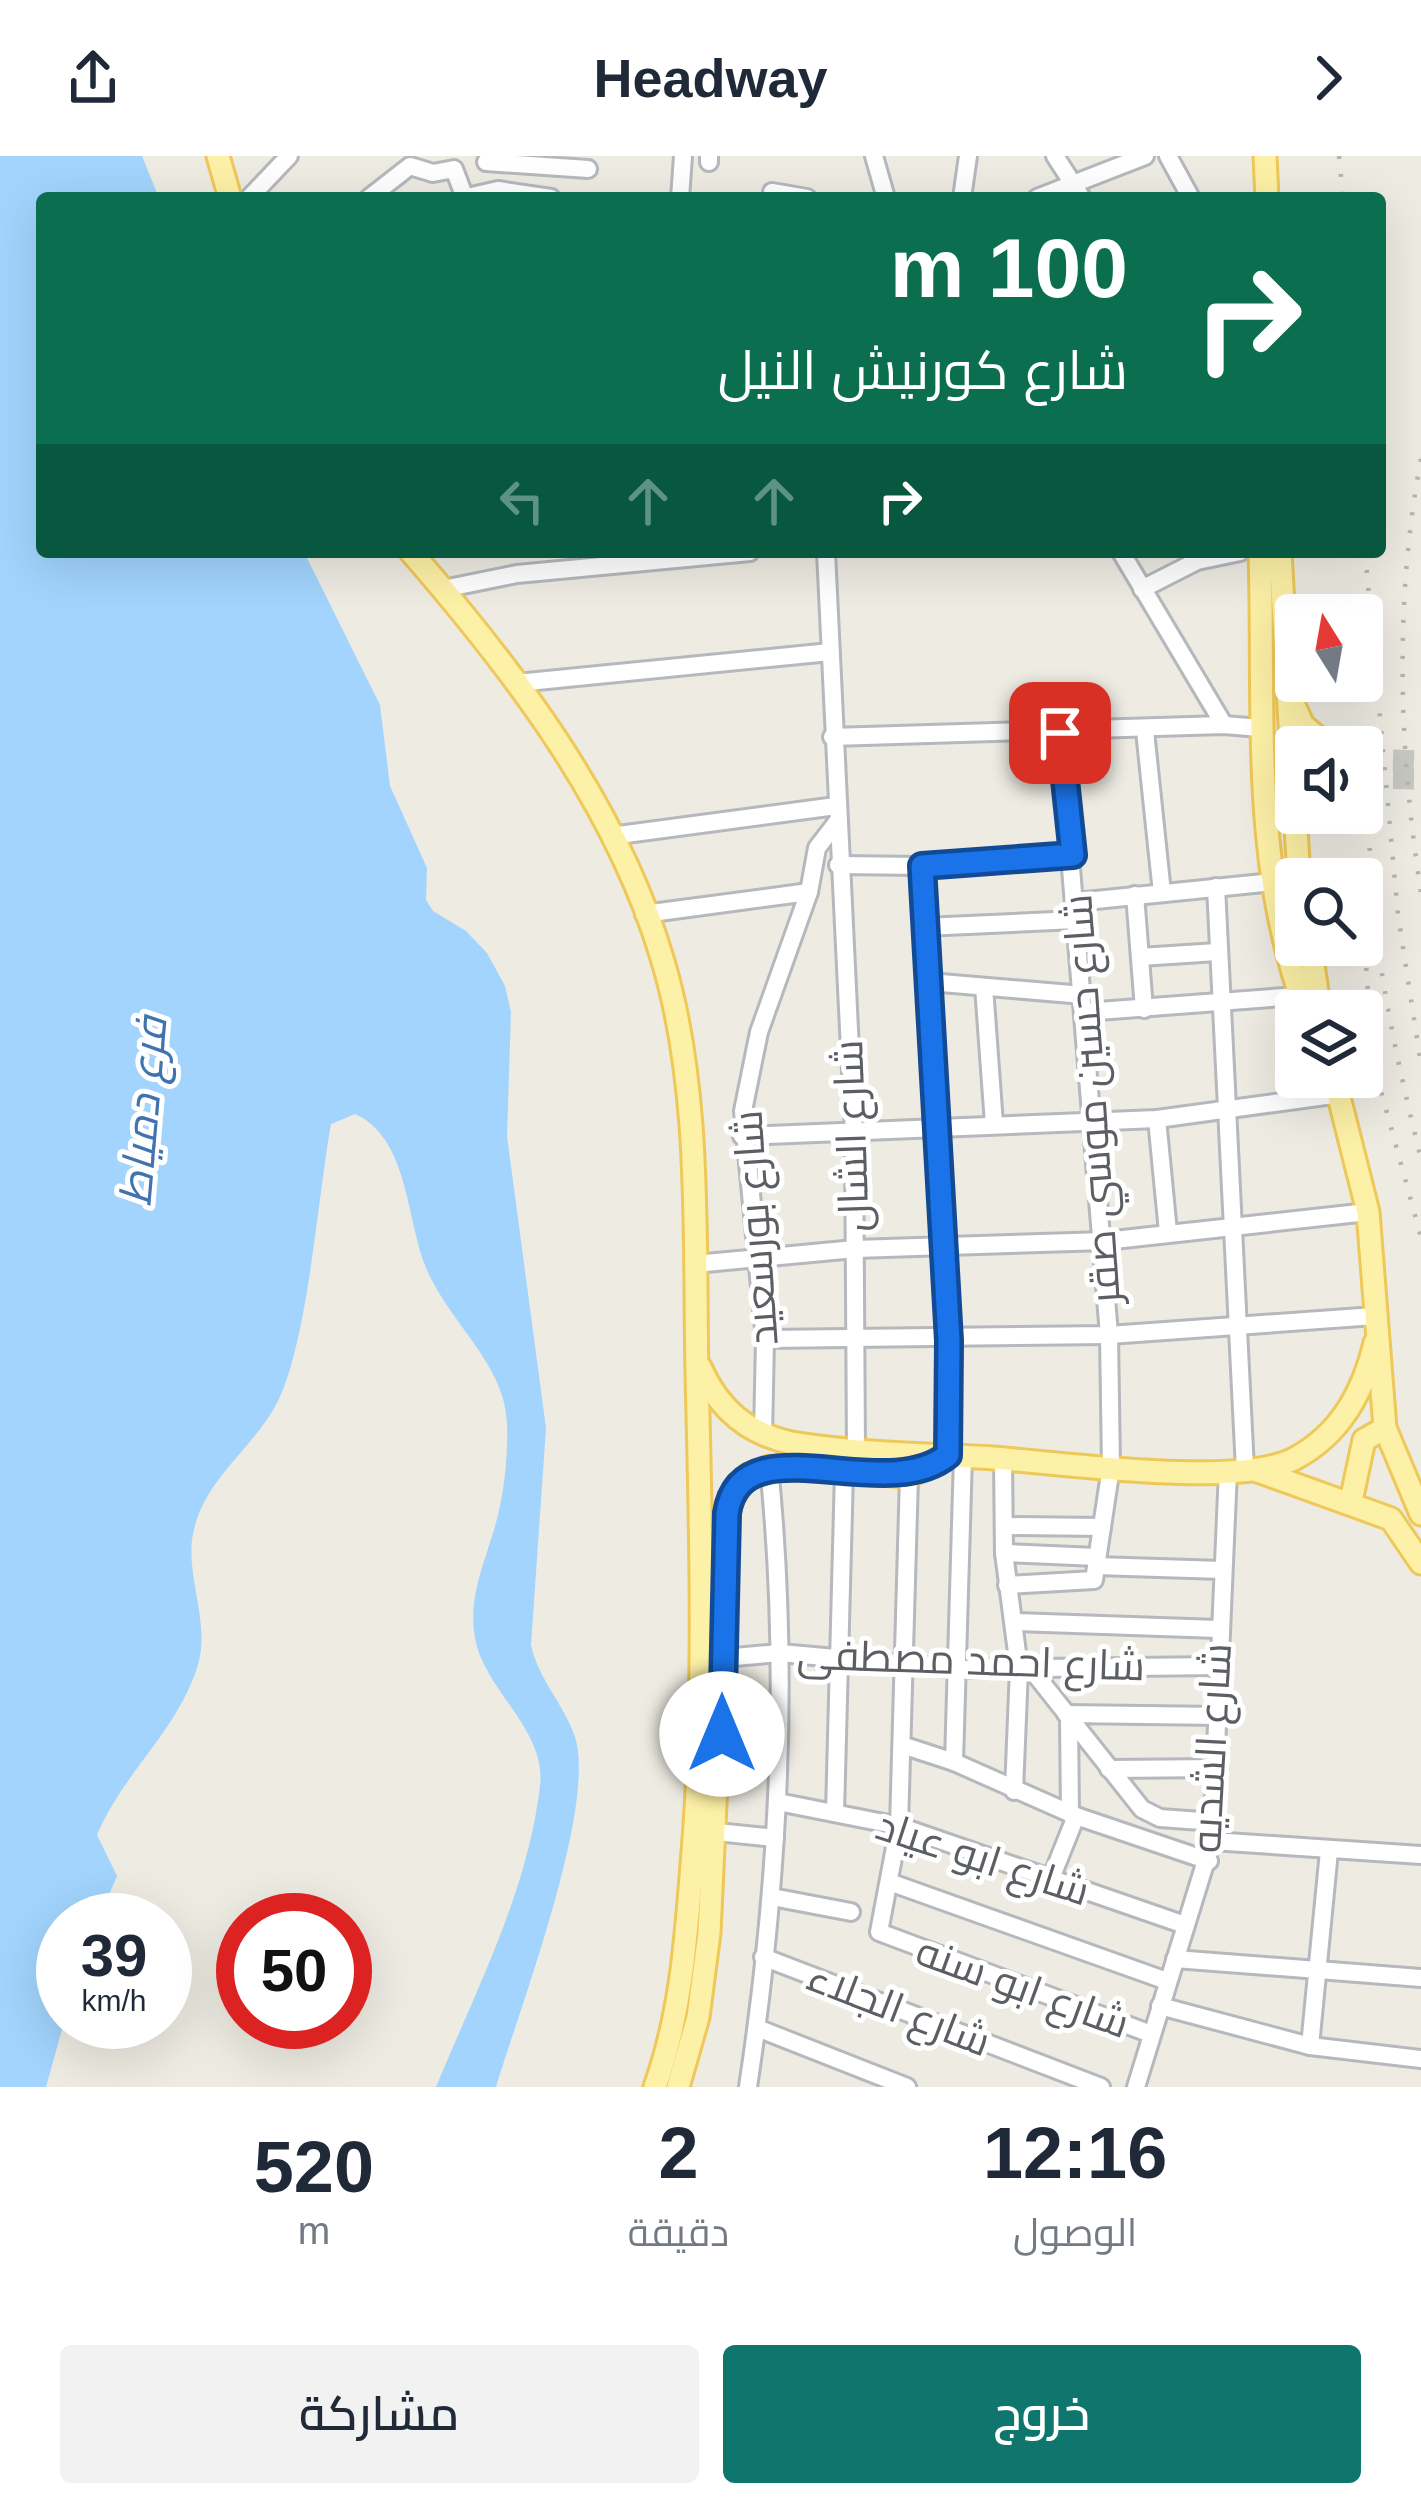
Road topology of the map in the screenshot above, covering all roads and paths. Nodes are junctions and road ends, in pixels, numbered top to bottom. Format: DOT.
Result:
graph roads {
  1 [pos="218,156"];
  2 [pos="289,156"];
  3 [pos="874,156"];
  4 [pos="968,156"];
  5 [pos="1054,156"];
  6 [pos="1145,156"];
  7 [pos="1168,156"];
  8 [pos="1265,156"];
  9 [pos="677,157"];
  10 [pos="485,159"];
  11 [pos="588,170"];
  12 [pos="228,192"];
  13 [pos="255,192"];
  14 [pos="377,192"];
  15 [pos="462,192"];
  16 [pos="498,192"];
  17 [pos="680,192"];
  18 [pos="884,192"];
  19 [pos="963,192"];
  20 [pos="1078,192"];
  21 [pos="1187,192"];
  22 [pos="1268,192"];
  23 [pos="416,558"];
  24 [pos="516,558"];
  25 [pos="826,558"];
  26 [pos="1124,558"];
  27 [pos="1211,558"];
  28 [pos="1260,558"];
  29 [pos="1280,558"];
  30 [pos="609,559"];
  31 [pos="572,561"];
  32 [pos="517,574"];
  33 [pos="443,589"];
  34 [pos="1142,589"];
  35 [pos="1282,594"];
  36 [pos="830,652"];
  37 [pos="517,682"];
  38 [pos="1224,724"];
  39 [pos="1260,728"];
  40 [pos="1145,731"];
  41 [pos="1060,733"];
  42 [pos="832,736"];
  43 [pos="837,814"];
  44 [pos="611,836"];
  45 [pos="1073,855"];
  46 [pos="838,865"];
  47 [pos="922,866"];
  48 [pos="1274,881"];
  49 [pos="1216,887"];
  50 [pos="809,892"];
  51 [pos="1162,893"];
  52 [pos="1135,895"];
  53 [pos="1076,911"];
  54 [pos="644,914"];
  55 [pos="925,926"];
  56 [pos="1217,952"];
  57 [pos="1140,957"];
  58 [pos="929,982"];
  59 [pos="984,987"];
  60 [pos="1307,990"];
  61 [pos="1084,1003"];
  62 [pos="1275,1004"];
  63 [pos="1218,1005"];
  64 [pos="1144,1009"];
  65 [pos="1290,1098"];
  66 [pos="1340,1098"];
  67 [pos="1227,1114"];
  68 [pos="1157,1119"];
  69 [pos="1094,1122"];
  70 [pos="994,1124"];
  71 [pos="938,1128"];
  72 [pos="854,1133"];
  73 [pos="742,1136"];
  74 [pos="1368,1212"];
  75 [pos="1235,1226"];
  76 [pos="1168,1232"];
  77 [pos="1105,1241"];
  78 [pos="855,1249"];
  79 [pos="943,1250"];
  80 [pos="759,1256"];
  81 [pos="695,1264"];
  82 [pos="1376,1316"];
  83 [pos="1241,1326"];
  84 [pos="1109,1335"];
  85 [pos="765,1340"];
  86 [pos="856,1341"];
  87 [pos="949,1341"];
  88 [pos="1376,1343"];
  89 [pos="697,1355"];
  90 [pos="1385,1428"];
  91 [pos="764,1436"];
  92 [pos="856,1450"];
  93 [pos="955,1456"];
  94 [pos="1003,1459"];
  95 [pos="769,1467"];
  96 [pos="1111,1467"];
  97 [pos="1243,1470"];
  98 [pos="844,1472"];
  99 [pos="909,1476"];
  100 [pos="1351,1501"];
  101 [pos="1421,1514"];
  102 [pos="1004,1526"];
  103 [pos="1102,1527"];
  104 [pos="1004,1553"];
  105 [pos="1421,1563"];
  106 [pos="1096,1568"];
  107 [pos="1222,1570"];
  108 [pos="1006,1585"];
  109 [pos="1013,1622"];
  110 [pos="1218,1629"];
  111 [pos="780,1653"];
  112 [pos="837,1656"];
  113 [pos="723,1658"];
  114 [pos="903,1665"];
  115 [pos="1220,1666"];
  116 [pos="958,1669"];
  117 [pos="1025,1669"];
  118 [pos="1068,1716"];
  119 [pos="1220,1716"];
  120 [pos="902,1745"];
  121 [pos="954,1762"];
  122 [pos="1219,1768"];
  123 [pos="1109,1769"];
  124 [pos="1014,1791"];
  125 [pos="778,1802"];
  126 [pos="836,1814"];
  127 [pos="1073,1815"];
  128 [pos="898,1826"];
  129 [pos="1214,1831"];
  130 [pos="717,1832"];
  131 [pos="775,1838"];
  132 [pos="1329,1851"];
  133 [pos="1421,1855"];
  134 [pos="1209,1861"];
  135 [pos="1052,1876"];
  136 [pos="892,1883"];
  137 [pos="772,1897"];
  138 [pos="851,1912"];
  139 [pos="1185,1925"];
  140 [pos="764,1957"];
  141 [pos="1175,1959"];
  142 [pos="1318,1968"];
  143 [pos="1421,1978"];
  144 [pos="1168,1982"];
  145 [pos="1160,2006"];
  146 [pos="757,2028"];
  147 [pos="1151,2034"];
  148 [pos="1310,2046"];
  149 [pos="1421,2059"];
  150 [pos="655,2087"];
  151 [pos="678,2087"];
  152 [pos="748,2087"];
  153 [pos="907,2087"];
  154 [pos="1101,2087"];
  155 [pos="1136,2087"];
  1 -- 12 [label="main road"];
  2 -- 13 [label="street"];
  3 -- 18 [label="street"];
  4 -- 19 [label="street"];
  5 -- 20 [label="street"];
  6 -- 20 [label="street"];
  7 -- 21 [label="street"];
  8 -- 22 [label="main road"];
  9 -- 17 [label="street"];
  10 -- 11 [label="street"];
  10 -- 16 [label="street"];
  14 -- 15 [label="street"];
  23 -- 33 [label="main road"];
  24 -- 32 [label="street"];
  25 -- 36 [label="street, شارع الشال"];
  26 -- 34 [label="street"];
  27 -- 34 [label="street"];
  28 -- 39 [label="main road"];
  29 -- 35 [label="main road"];
  30 -- 31 [label="street"];
  31 -- 32 [label="street"];
  32 -- 33 [label="street"];
  33 -- 37 [label="main road"];
  34 -- 38 [label="street"];
  36 -- 37 [label="street"];
  36 -- 42 [label="street, شارع الشال"];
  37 -- 44 [label="main road"];
  38 -- 39 [label="street"];
  38 -- 40 [label="street"];
  39 -- 48 [label="main road"];
  40 -- 41 [label="street"];
  40 -- 51 [label="street"];
  41 -- 42 [label="street"];
  41 -- 45 [label="street, شارع حسين موسي صقر"];
  42 -- 43 [label="street, شارع الشال"];
  43 -- 44 [label="street"];
  43 -- 46 [label="street, شارع الشال"];
  43 -- 50 [label="street, شارع بورسعيد"];
  44 -- 54 [label="main road"];
  45 -- 47 [label="street"];
  45 -- 53 [label="street, شارع حسين موسي صقر"];
  46 -- 47 [label="street"];
  46 -- 72 [label="street, شارع الشال"];
  47 -- 55 [label="street"];
  48 -- 49 [label="street"];
  48 -- 60 [label="main road"];
  49 -- 51 [label="street"];
  49 -- 56 [label="street, شارع الشديه"];
  50 -- 54 [label="street"];
  50 -- 73 [label="street, شارع بورسعيد"];
  51 -- 52 [label="street"];
  52 -- 53 [label="street"];
  52 -- 57 [label="street"];
  53 -- 55 [label="street"];
  53 -- 61 [label="street, شارع حسين موسي صقر"];
  54 -- 81 [label="main road"];
  55 -- 58 [label="street"];
  56 -- 57 [label="street"];
  56 -- 63 [label="street, شارع الشديه"];
  57 -- 64 [label="street"];
  58 -- 59 [label="street"];
  58 -- 71 [label="street"];
  59 -- 61 [label="street"];
  59 -- 70 [label="street"];
  61 -- 64 [label="street"];
  61 -- 69 [label="street, شارع حسين موسي صقر"];
  62 -- 63 [label="street"];
  63 -- 64 [label="street"];
  63 -- 67 [label="street, شارع الشديه"];
  65 -- 67 [label="street"];
  66 -- 74 [label="main road"];
  67 -- 68 [label="street"];
  67 -- 75 [label="street, شارع الشديه"];
  68 -- 69 [label="street"];
  68 -- 76 [label="street"];
  69 -- 70 [label="street"];
  69 -- 77 [label="street, شارع حسين موسي صقر"];
  70 -- 71 [label="street"];
  71 -- 72 [label="street"];
  71 -- 79 [label="street"];
  72 -- 73 [label="street"];
  72 -- 78 [label="street, شارع الشال"];
  73 -- 80 [label="street, شارع بورسعيد"];
  74 -- 75 [label="street"];
  74 -- 82 [label="main road"];
  75 -- 76 [label="street"];
  75 -- 83 [label="street, شارع الشديه"];
  76 -- 77 [label="street"];
  77 -- 79 [label="street"];
  77 -- 84 [label="street, شارع حسين موسي صقر"];
  78 -- 79 [label="street"];
  78 -- 80 [label="street"];
  78 -- 86 [label="street, شارع الشال"];
  79 -- 87 [label="street"];
  80 -- 81 [label="street"];
  80 -- 85 [label="street, شارع بورسعيد"];
  81 -- 89 [label="main road"];
  82 -- 83 [label="street"];
  82 -- 88 [label="main road"];
  83 -- 84 [label="street"];
  83 -- 97 [label="street, شارع الشديه"];
  84 -- 87 [label="street"];
  84 -- 96 [label="street, شارع حسين موسي صقر"];
  85 -- 86 [label="street"];
  85 -- 91 [label="street, شارع بورسعيد"];
  86 -- 87 [label="street"];
  86 -- 92 [label="street, شارع الشال"];
  87 -- 93 [label="street"];
  88 -- 90 [label="main road"];
  88 -- 97 [label="main road"];
  89 -- 91 [label="main road"];
  89 -- 150 [label="main road"];
  90 -- 100 [label="main road"];
  90 -- 101 [label="main road"];
  91 -- 92 [label="main road"];
  92 -- 93 [label="main road"];
  93 -- 94 [label="main road"];
  93 -- 99 [label="main road"];
  93 -- 116 [label="street"];
  94 -- 96 [label="main road"];
  94 -- 102 [label="street"];
  95 -- 98 [label="main road"];
  95 -- 111 [label="street"];
  95 -- 113 [label="main road"];
  96 -- 97 [label="main road"];
  96 -- 103 [label="street, شارع حسين موسي صقر"];
  97 -- 100 [label="main road"];
  97 -- 107 [label="street, شارع الشديه"];
  98 -- 99 [label="main road"];
  98 -- 112 [label="street"];
  99 -- 114 [label="street, شارع ابو سنه"];
  100 -- 105 [label="main road"];
  102 -- 103 [label="street"];
  102 -- 104 [label="street"];
  103 -- 106 [label="street, شارع حسين موسي صقر"];
  104 -- 106 [label="street"];
  104 -- 108 [label="street"];
  106 -- 107 [label="street"];
  106 -- 108 [label="street"];
  107 -- 110 [label="street, شارع الشديه"];
  108 -- 109 [label="street"];
  109 -- 110 [label="street"];
  109 -- 117 [label="street"];
  110 -- 115 [label="street, شارع الشديه"];
  111 -- 112 [label="street, شارع احمد مصطفى"];
  111 -- 113 [label="street, شارع احمد مصطفى"];
  111 -- 125 [label="street"];
  112 -- 114 [label="street, شارع احمد مصطفى"];
  112 -- 126 [label="street"];
  113 -- 130 [label="main road"];
  114 -- 116 [label="street, شارع احمد مصطفى"];
  114 -- 120 [label="street, شارع ابو سنه"];
  115 -- 117 [label="street, شارع احمد مصطفى"];
  115 -- 119 [label="street, شارع الشديه"];
  116 -- 117 [label="street, شارع احمد مصطفى"];
  116 -- 121 [label="street"];
  117 -- 118 [label="street"];
  117 -- 124 [label="street"];
  118 -- 119 [label="street"];
  118 -- 123 [label="street"];
  118 -- 127 [label="street"];
  119 -- 122 [label="street, شارع الشديه"];
  120 -- 121 [label="street"];
  120 -- 128 [label="street, شارع ابو سنه"];
  121 -- 124 [label="street"];
  122 -- 123 [label="street"];
  122 -- 129 [label="street, شارع الشديه"];
  123 -- 129 [label="street"];
  124 -- 127 [label="street"];
  125 -- 126 [label="street, شارع ابو عياد"];
  125 -- 131 [label="street"];
  126 -- 128 [label="street, شارع ابو عياد"];
  127 -- 134 [label="street"];
  127 -- 135 [label="street"];
  128 -- 135 [label="street, شارع ابو عياد"];
  128 -- 136 [label="street, شارع ابو سنه"];
  129 -- 132 [label="street"];
  129 -- 134 [label="street, شارع الشديه"];
  130 -- 131 [label="street"];
  130 -- 151 [label="main road"];
  131 -- 137 [label="street"];
  132 -- 133 [label="street"];
  132 -- 142 [label="street"];
  134 -- 139 [label="street, شارع الشديه"];
  135 -- 139 [label="street, شارع ابو عياد"];
  136 -- 144 [label="street"];
  136 -- 147 [label="street, شارع ابو سنه"];
  137 -- 138 [label="street"];
  137 -- 140 [label="street"];
  139 -- 141 [label="street, شارع الشديه"];
  140 -- 146 [label="street"];
  140 -- 154 [label="street, شارع الجلاء"];
  141 -- 142 [label="street"];
  141 -- 144 [label="street, شارع الشديه"];
  142 -- 143 [label="street"];
  142 -- 148 [label="street"];
  144 -- 145 [label="street, شارع الشديه"];
  145 -- 147 [label="street, شارع الشديه"];
  145 -- 148 [label="street"];
  146 -- 152 [label="street"];
  146 -- 153 [label="street"];
  147 -- 155 [label="street, شارع الشديه"];
  148 -- 149 [label="street"];
}
